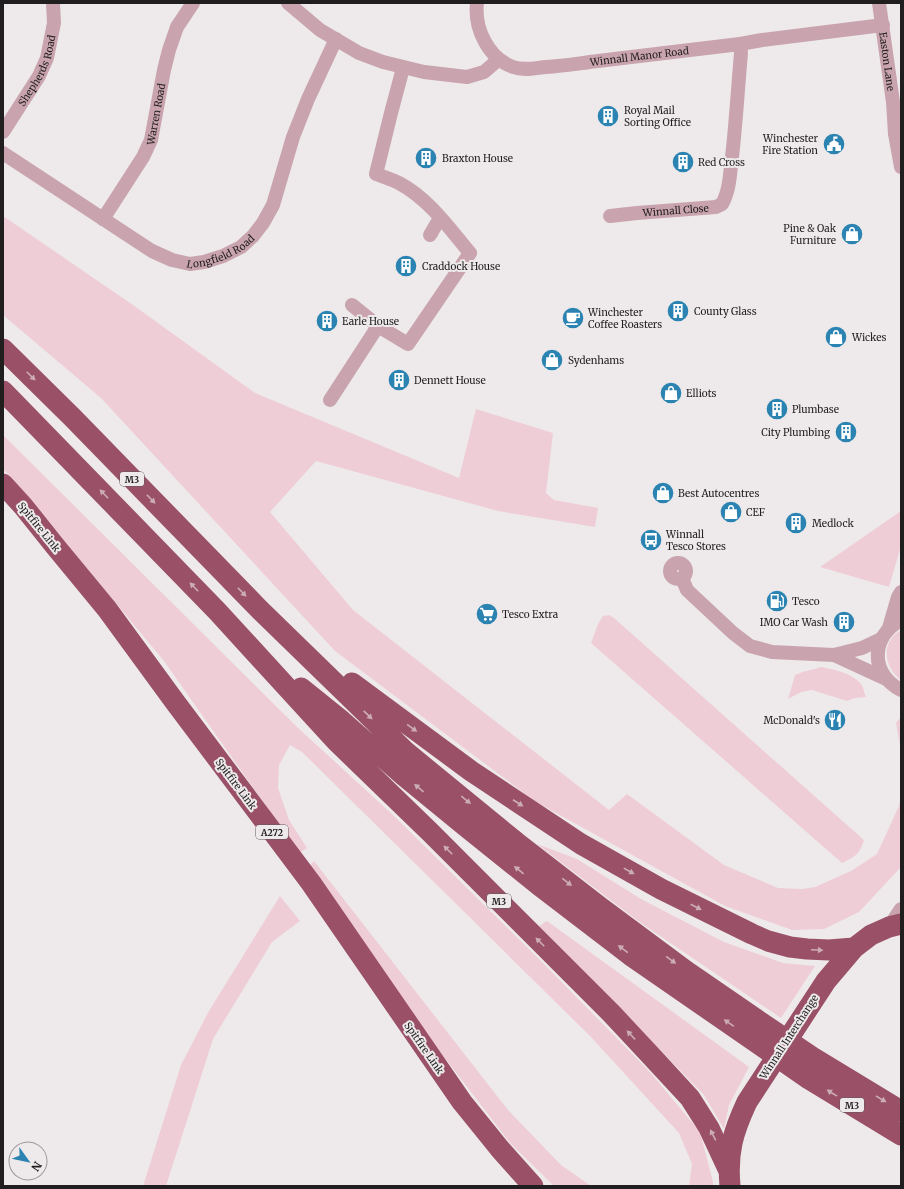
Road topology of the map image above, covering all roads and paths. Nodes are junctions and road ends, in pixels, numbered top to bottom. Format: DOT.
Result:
graph roads {
  1 [pos="54,3"];
  2 [pos="193,3"];
  3 [pos="288,3"];
  4 [pos="477,3"];
  5 [pos="879,3"];
  6 [pos="883,26"];
  7 [pos="336,39"];
  8 [pos="740,44"];
  9 [pos="498,60"];
  10 [pos="403,68"];
  11 [pos="3,132"];
  12 [pos="3,153"];
  13 [pos="901,167"];
  14 [pos="610,216"];
  15 [pos="440,218"];
  16 [pos="104,219"];
  17 [pos="430,235"];
  18 [pos="352,305"];
  19 [pos="378,326"];
  20 [pos="3,349"];
  21 [pos="3,391"];
  22 [pos="330,400"];
  23 [pos="3,484"];
  24 [pos="682,578"];
  25 [pos="901,592"];
  26 [pos="260,610"];
  27 [pos="890,629"];
  28 [pos="250,646"];
  29 [pos="834,656"];
  30 [pos="886,679"];
  31 [pos="901,690"];
  32 [pos="901,909"];
  33 [pos="895,925"];
  34 [pos="854,948"];
  35 [pos="901,1111"];
  36 [pos="901,1135"];
  37 [pos="730,1178"];
  38 [pos="534,1186"];
  1 -- 11 [label="street, Shepherds Road"];
  2 -- 16 [label="street, Warren Road"];
  3 -- 7 [label="street"];
  4 -- 9 [label="street"];
  5 -- 6 [label="street, Easton Lane"];
  6 -- 8 [label="street, Winnall Manor Road"];
  6 -- 13 [label="street, Easton Lane"];
  7 -- 10 [label="street"];
  7 -- 16 [label="street, Longfield Road"];
  8 -- 9 [label="street, Winnall Manor Road"];
  8 -- 14 [label="street, Winnall Close"];
  9 -- 10 [label="street"];
  10 -- 15 [label="street"];
  12 -- 16 [label="street, Longfield Road"];
  15 -- 17 [label="street"];
  15 -- 19 [label="street"];
  18 -- 19 [label="street"];
  19 -- 22 [label="street"];
  20 -- 26 [label="highway, M3, one-way"];
  28 -- 21 [label="highway, M3, one-way"];
  23 -- 38 [label="highway, Spitfire Link / A272"];
  24 -- 29 [label="street"];
  25 -- 27 [label="street"];
  26 -- 34 [label="highway, M3, one-way"];
  26 -- 35 [label="highway, M3, one-way"];
  27 -- 29 [label="street"];
  27 -- 30 [label="street"];
  36 -- 28 [label="highway, M3, one-way"];
  37 -- 28 [label="highway, M3, one-way"];
  29 -- 30 [label="street"];
  30 -- 31 [label="street"];
  32 -- 33 [label="street"];
  33 -- 34 [label="highway, Winnall Interchange"];
  34 -- 37 [label="highway, Winnall Interchange"];
}
